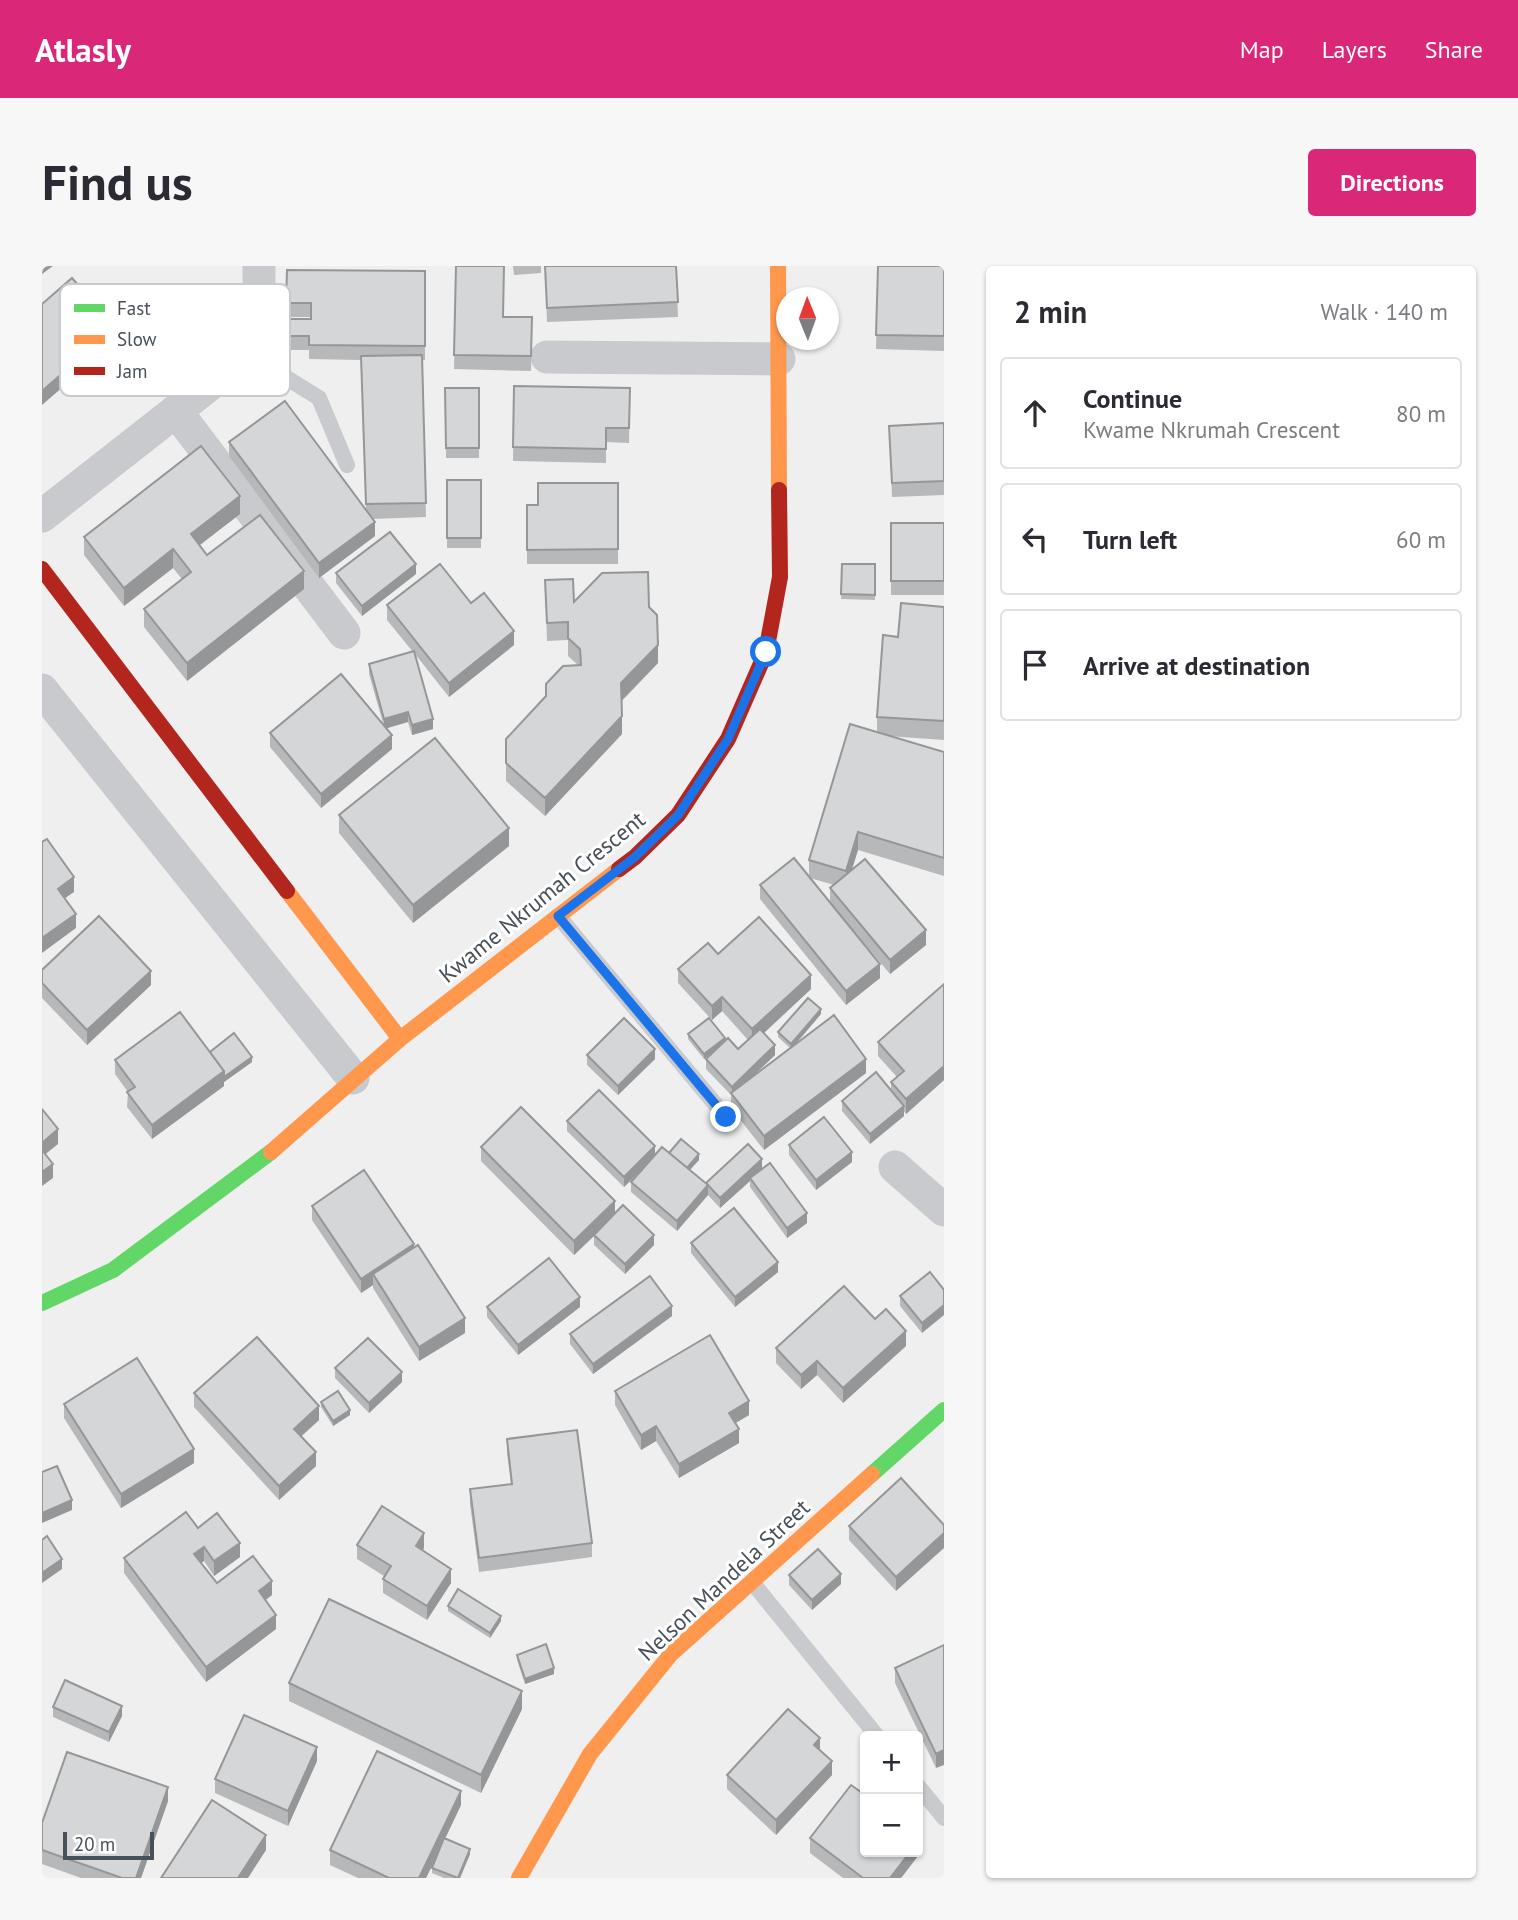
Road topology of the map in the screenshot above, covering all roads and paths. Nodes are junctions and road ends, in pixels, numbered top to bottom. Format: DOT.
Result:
graph roads {
  1 [pos="259,266"];
  2 [pos="778,266"];
  3 [pos="259,284"];
  4 [pos="547,357"];
  5 [pos="779,359"];
  6 [pos="290,380"];
  7 [pos="195,396"];
  8 [pos="176,411"];
  9 [pos="347,465"];
  10 [pos="42,516"];
  11 [pos="42,569"];
  12 [pos="344,633"];
  13 [pos="42,690"];
  14 [pos="558,916"];
  15 [pos="400,1039"];
  16 [pos="353,1078"];
  17 [pos="726,1117"];
  18 [pos="895,1167"];
  19 [pos="944,1210"];
  20 [pos="42,1303"];
  21 [pos="944,1410"];
  22 [pos="751,1582"];
  23 [pos="873,1731"];
  24 [pos="923,1792"];
  25 [pos="944,1818"];
  26 [pos="519,1878"];
  1 -- 3 [label="street"];
  2 -- 5 [label="street, Kwame Nkrumah Crescent"];
  4 -- 5 [label="street"];
  5 -- 14 [label="street, Kwame Nkrumah Crescent"];
  6 -- 9 [label="lane"];
  7 -- 8 [label="street"];
  8 -- 10 [label="street"];
  8 -- 12 [label="street"];
  11 -- 15 [label="street"];
  13 -- 16 [label="street"];
  14 -- 15 [label="street, Kwame Nkrumah Crescent"];
  14 -- 17 [label="lane"];
  15 -- 16 [label="street, Kwame Nkrumah Crescent"];
  16 -- 20 [label="street, Kwame Nkrumah Crescent"];
  18 -- 19 [label="street"];
  21 -- 22 [label="street, Nelson Mandela Street"];
  22 -- 23 [label="lane"];
  22 -- 26 [label="street, Nelson Mandela Street"];
  24 -- 25 [label="lane"];
}
